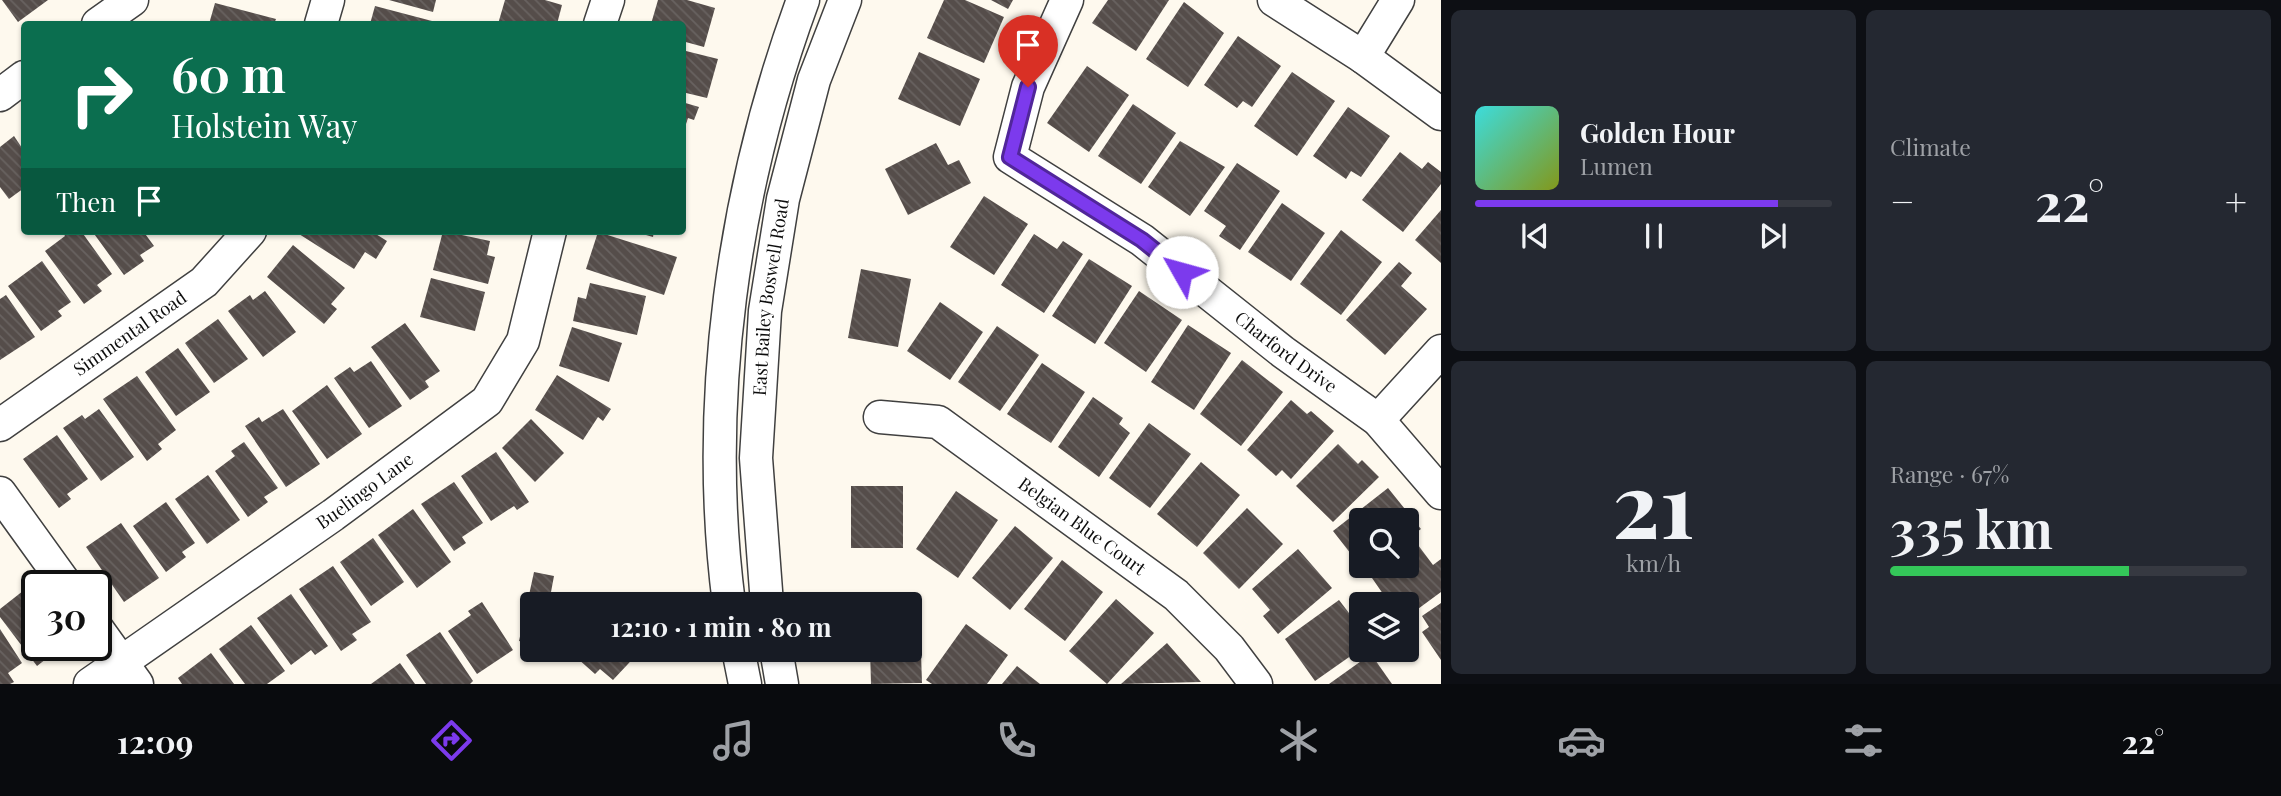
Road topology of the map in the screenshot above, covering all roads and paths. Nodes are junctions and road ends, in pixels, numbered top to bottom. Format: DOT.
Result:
graph roads {
  1 [pos="132,0"];
  2 [pos="328,0"];
  3 [pos="608,0"];
  4 [pos="803,0"];
  5 [pos="845,0"];
  6 [pos="1067,0"];
  7 [pos="1274,0"];
  8 [pos="1398,0"];
  9 [pos="102,21"];
  10 [pos="322,21"];
  11 [pos="601,21"];
  12 [pos="1363,57"];
  13 [pos="21,79"];
  14 [pos="0,95"];
  15 [pos="1441,114"];
  16 [pos="246,235"];
  17 [pos="549,235"];
  18 [pos="1441,351"];
  19 [pos="880,417"];
  20 [pos="1378,420"];
  21 [pos="0,425"];
  22 [pos="0,493"];
  23 [pos="1441,494"];
  24 [pos="55,570"];
  25 [pos="728,592"];
  26 [pos="766,592"];
  27 [pos="112,649"];
  28 [pos="741,662"];
  29 [pos="778,662"];
  30 [pos="129,673"];
  31 [pos="90,684"];
  32 [pos="745,684"];
  33 [pos="782,684"];
  34 [pos="1256,684"];
  1 -- 9 [label="street"];
  2 -- 10 [label="street"];
  3 -- 11 [label="street"];
  4 -- 25 [label="street"];
  5 -- 26 [label="street, East Bailey Boswell Road"];
  6 -- 20 [label="street, Charford Drive"];
  7 -- 12 [label="street"];
  8 -- 12 [label="street"];
  12 -- 15 [label="street"];
  13 -- 14 [label="street"];
  16 -- 21 [label="street, Simmental Road"];
  17 -- 30 [label="street, Buelingo Lane"];
  18 -- 20 [label="street"];
  19 -- 34 [label="street, Belgian Blue Court"];
  20 -- 23 [label="street, Charford Drive"];
  22 -- 24 [label="street"];
  27 -- 30 [label="street"];
  28 -- 32 [label="street"];
  29 -- 33 [label="street"];
  30 -- 31 [label="street, Buelingo Lane"];
}
